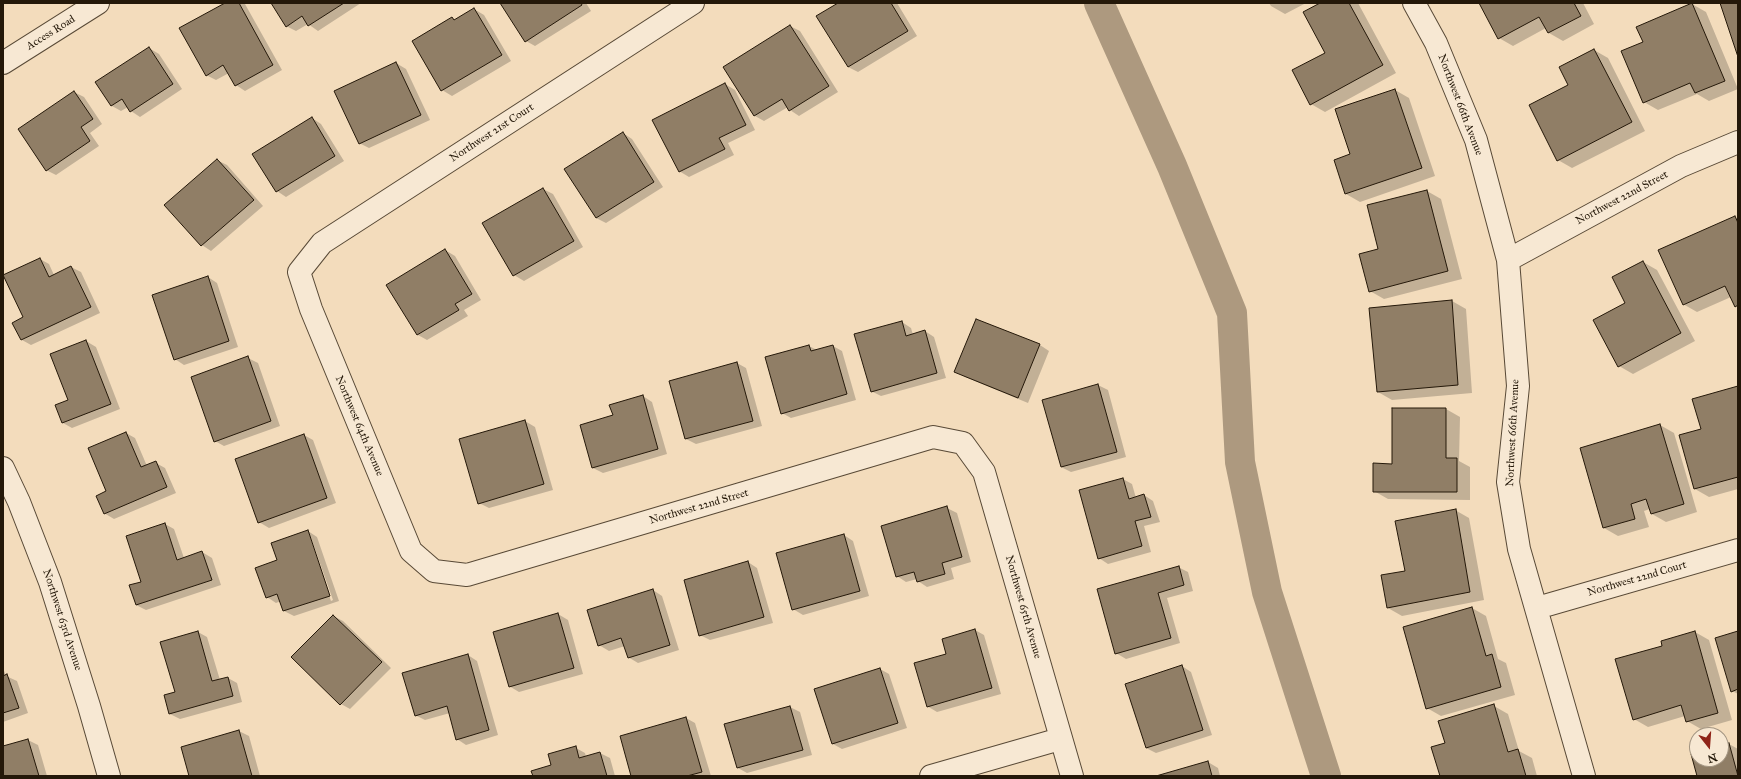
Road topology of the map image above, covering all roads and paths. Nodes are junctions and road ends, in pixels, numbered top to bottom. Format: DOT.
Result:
graph roads {
  1 [pos="98,3"];
  2 [pos="693,3"];
  3 [pos="1414,3"];
  4 [pos="3,63"];
  5 [pos="1738,142"];
  6 [pos="1508,260"];
  7 [pos="299,272"];
  8 [pos="963,442"];
  9 [pos="3,468"];
  10 [pos="1738,550"];
  11 [pos="434,571"];
  12 [pos="1537,608"];
  13 [pos="1060,738"];
  14 [pos="109,776"];
  15 [pos="931,776"];
  16 [pos="1072,776"];
  17 [pos="1584,776"];
  1 -- 4 [label="street, Access Road"];
  2 -- 7 [label="street, Northwest 21st Court"];
  3 -- 6 [label="street, Northwest 66th Avenue"];
  5 -- 6 [label="street, Northwest 22nd Street"];
  6 -- 12 [label="street, Northwest 66th Avenue"];
  7 -- 11 [label="street, Northwest 64th Avenue"];
  8 -- 11 [label="street, Northwest 22nd Street"];
  8 -- 13 [label="street, Northwest 65th Avenue"];
  9 -- 14 [label="street, Northwest 63rd Avenue"];
  10 -- 12 [label="street, Northwest 22nd Court"];
  12 -- 17 [label="street, Northwest 66th Avenue"];
  13 -- 15 [label="street"];
  13 -- 16 [label="street, Northwest 65th Avenue"];
}
